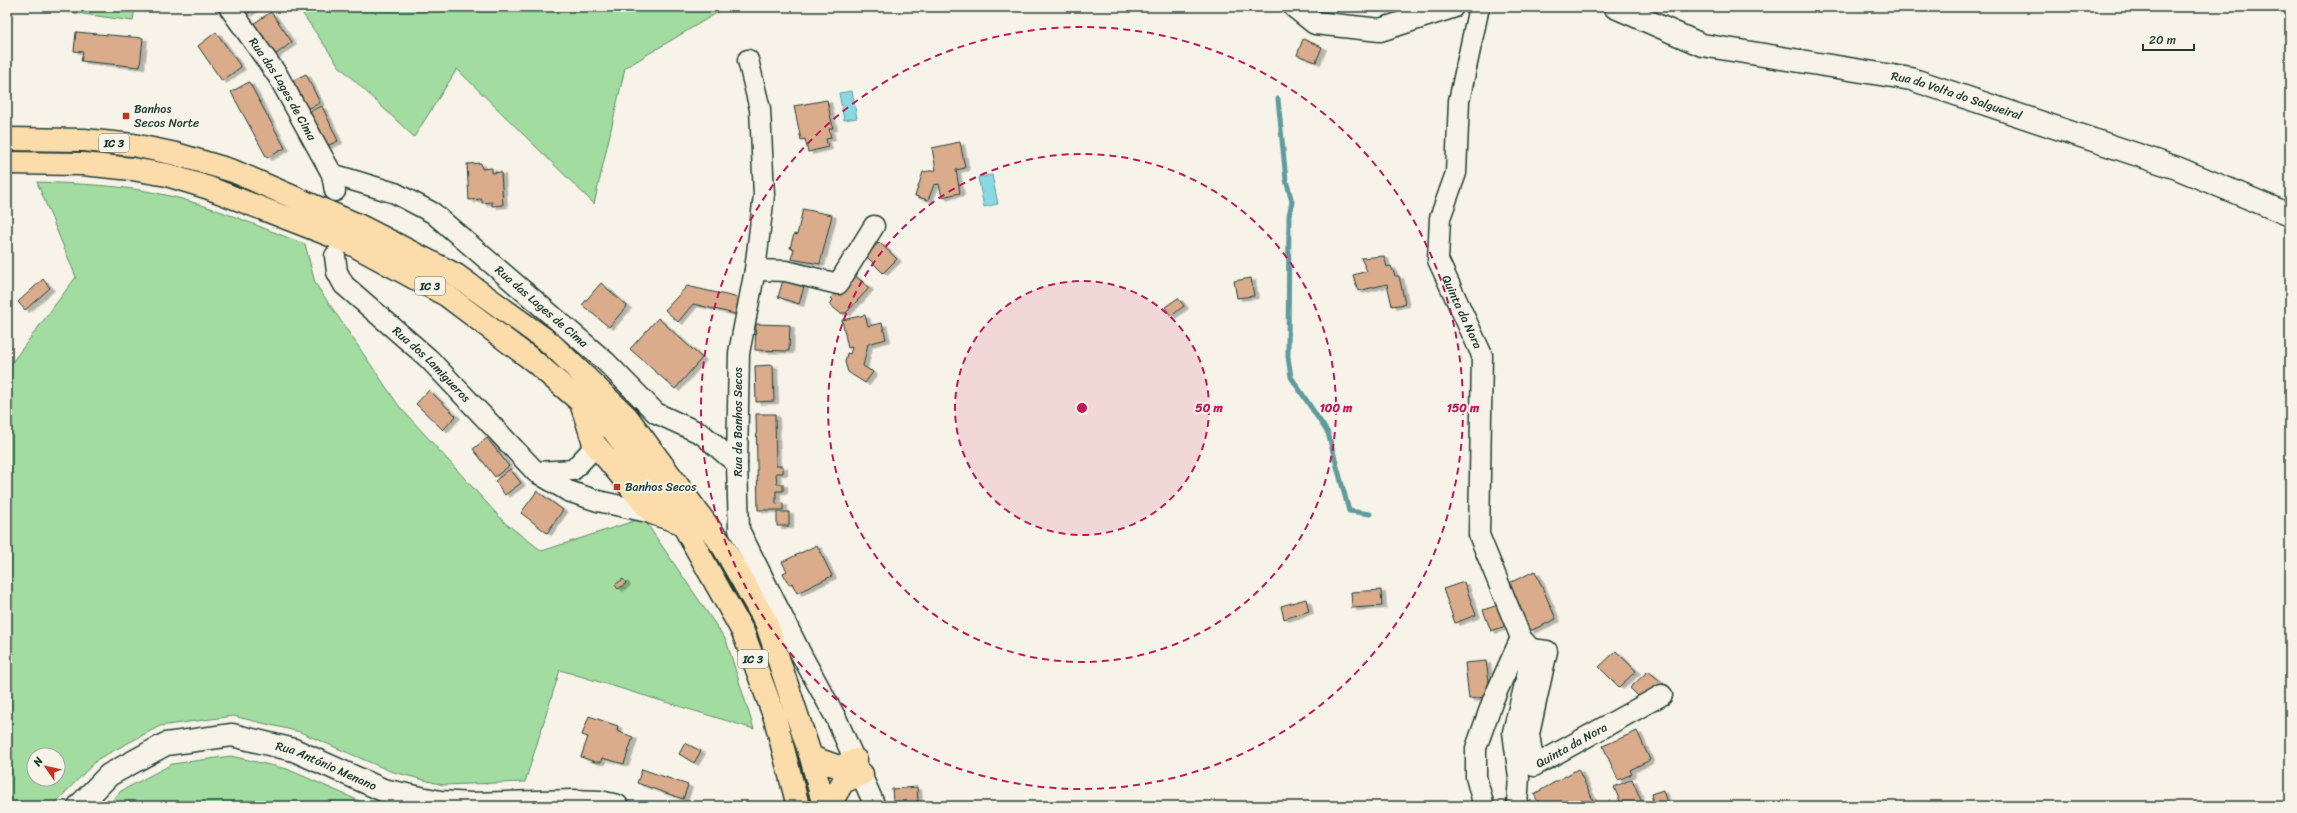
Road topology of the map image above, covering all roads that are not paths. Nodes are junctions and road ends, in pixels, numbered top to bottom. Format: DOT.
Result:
graph roads {
  1 [pos="229,7"];
  2 [pos="1295,7"];
  3 [pos="1452,7"];
  4 [pos="1479,7"];
  5 [pos="1615,7"];
  6 [pos="748,60"];
  7 [pos="7,139"];
  8 [pos="7,162"];
  9 [pos="2290,215"];
  10 [pos="874,226"];
  11 [pos="335,256"];
  12 [pos="755,270"];
  13 [pos="580,402"];
  14 [pos="594,443"];
  15 [pos="737,464"];
  16 [pos="536,472"];
  17 [pos="652,513"];
  18 [pos="682,523"];
  19 [pos="1526,643"];
  20 [pos="1662,695"];
  21 [pos="811,757"];
  22 [pos="859,767"];
  23 [pos="79,806"];
  24 [pos="616,806"];
  25 [pos="798,806"];
  26 [pos="824,806"];
  27 [pos="829,806"];
  28 [pos="875,806"];
  29 [pos="1484,806"];
  30 [pos="1517,806"];
  1 -- 15 [label="street, Rua das Lages de Cima"];
  2 -- 3 [label="main road"];
  4 -- 19 [label="street, Quinta da Nora"];
  5 -- 9 [label="main road, Rua da Volta do Salgueiral"];
  6 -- 12 [label="street, Rua de Banhos Secos"];
  7 -- 21 [label="highway, IC 3"];
  8 -- 13 [label="highway, IC 3"];
  10 -- 12 [label="street"];
  11 -- 16 [label="street, Rua dos Lamigueros"];
  12 -- 15 [label="street, Rua de Banhos Secos"];
  13 -- 14 [label="highway"];
  13 -- 18 [label="highway, IC 3"];
  14 -- 16 [label="street"];
  14 -- 17 [label="highway"];
  15 -- 22 [label="street, Rua de Banhos Secos"];
  16 -- 17 [label="street, Rua dos Lamigueros"];
  17 -- 18 [label="highway"];
  18 -- 25 [label="highway, IC 3"];
  19 -- 20 [label="street, Quinta da Nora"];
  19 -- 29 [label="street"];
  19 -- 30 [label="street, Quinta da Nora"];
  21 -- 22 [label="highway"];
  21 -- 26 [label="highway, IC 3"];
  22 -- 27 [label="highway"];
  22 -- 28 [label="street, Rua de Banhos Secos"];
  23 -- 24 [label="main road, Rua António Menano"];
}
